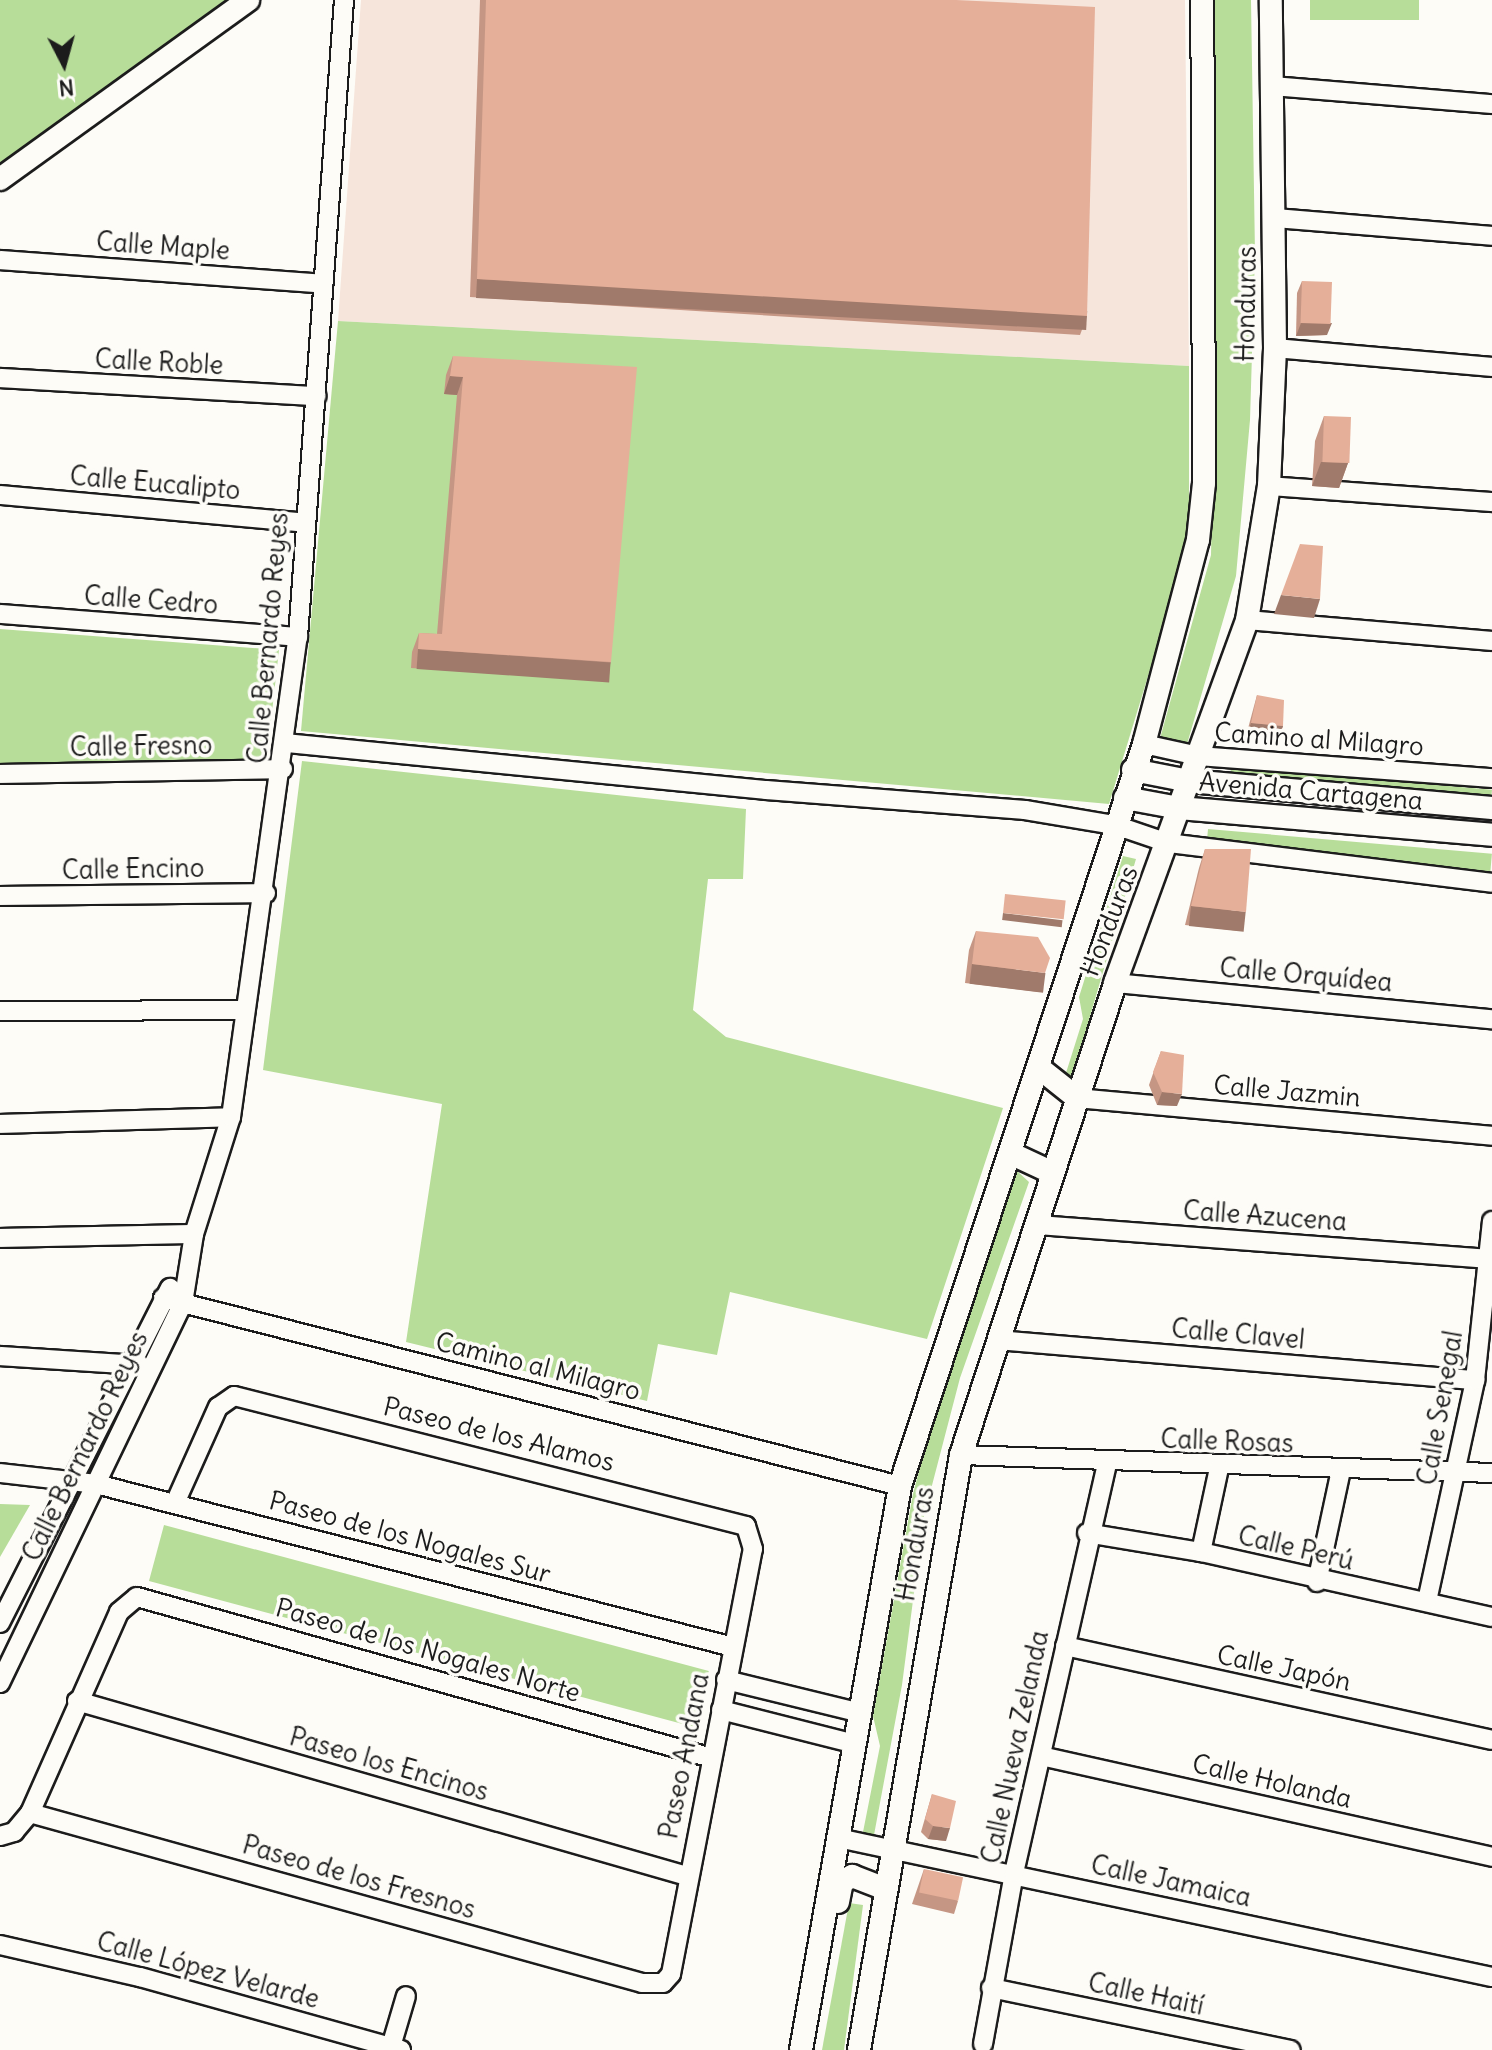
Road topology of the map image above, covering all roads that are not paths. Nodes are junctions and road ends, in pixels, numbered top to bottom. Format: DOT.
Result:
graph roads {
  1 [pos="248,0"];
  2 [pos="344,0"];
  3 [pos="1202,0"];
  4 [pos="1271,0"];
  5 [pos="1272,86"];
  6 [pos="1492,104"];
  7 [pos="0,179"];
  8 [pos="1275,218"];
  9 [pos="1492,236"];
  10 [pos="0,260"];
  11 [pos="323,284"];
  12 [pos="1275,348"];
  13 [pos="1492,367"];
  14 [pos="0,378"];
  15 [pos="316,396"];
  16 [pos="1269,486"];
  17 [pos="0,495"];
  18 [pos="1492,502"];
  19 [pos="305,523"];
  20 [pos="0,614"];
  21 [pos="1247,620"];
  22 [pos="298,637"];
  23 [pos="1492,641"];
  24 [pos="286,743"];
  25 [pos="1144,744"];
  26 [pos="1198,756"];
  27 [pos="283,769"];
  28 [pos="1133,770"];
  29 [pos="0,774"];
  30 [pos="1492,778"];
  31 [pos="1189,781"];
  32 [pos="1125,798"];
  33 [pos="1179,808"];
  34 [pos="1492,808"];
  35 [pos="1115,825"];
  36 [pos="1492,835"];
  37 [pos="1168,843"];
  38 [pos="1492,883"];
  39 [pos="266,893"];
  40 [pos="0,896"];
  41 [pos="1115,983"];
  42 [pos="245,1010"];
  43 [pos="0,1011"];
  44 [pos="1492,1019"];
  45 [pos="1038,1067"];
  46 [pos="1077,1098"];
  47 [pos="231,1117"];
  48 [pos="0,1124"];
  49 [pos="1492,1136"];
  50 [pos="1010,1153"];
  51 [pos="1051,1172"];
  52 [pos="1492,1221"];
  53 [pos="1037,1225"];
  54 [pos="194,1234"];
  55 [pos="0,1238"];
  56 [pos="1488,1259"];
  57 [pos="185,1270"];
  58 [pos="163,1298"];
  59 [pos="183,1303"];
  60 [pos="997,1340"];
  61 [pos="0,1356"];
  62 [pos="129,1363"];
  63 [pos="152,1367"];
  64 [pos="1475,1380"];
  65 [pos="961,1455"];
  66 [pos="1107,1463"];
  67 [pos="1219,1468"];
  68 [pos="1341,1470"];
  69 [pos="1457,1472"];
  70 [pos="0,1473"];
  71 [pos="1492,1473"];
  72 [pos="73,1480"];
  73 [pos="96,1484"];
  74 [pos="900,1486"];
  75 [pos="175,1503"];
  76 [pos="1087,1533"];
  77 [pos="753,1549"];
  78 [pos="1201,1552"];
  79 [pos="1317,1582"];
  80 [pos="8,1590"];
  81 [pos="44,1593"];
  82 [pos="1427,1601"];
  83 [pos="1492,1617"];
  84 [pos="0,1623"];
  85 [pos="1065,1646"];
  86 [pos="733,1647"];
  87 [pos="726,1680"];
  88 [pos="0,1683"];
  89 [pos="77,1701"];
  90 [pos="721,1710"];
  91 [pos="861,1713"];
  92 [pos="1492,1740"];
  93 [pos="855,1744"];
  94 [pos="1041,1756"];
  95 [pos="712,1758"];
  96 [pos="30,1813"];
  97 [pos="0,1836"];
  98 [pos="838,1838"];
  99 [pos="893,1849"];
  100 [pos="1492,1857"];
  101 [pos="1014,1873"];
  102 [pos="687,1876"];
  103 [pos="886,1889"];
  104 [pos="0,1945"];
  105 [pos="671,1974"];
  106 [pos="1492,1977"];
  107 [pos="991,1988"];
  108 [pos="406,1996"];
  109 [pos="808,2011"];
  110 [pos="983,2044"];
  111 [pos="394,2049"];
  112 [pos="801,2050"];
  113 [pos="859,2050"];
  114 [pos="1291,2050"];
  1 -- 7 [label="street"];
  2 -- 11 [label="street, Calle Bernardo Reyes"];
  3 -- 25 [label="street, Honduras"];
  4 -- 5 [label="street, Honduras"];
  5 -- 6 [label="street"];
  5 -- 8 [label="street, Honduras"];
  8 -- 9 [label="street"];
  8 -- 12 [label="street, Honduras"];
  10 -- 11 [label="street, Calle Maple"];
  11 -- 15 [label="street, Calle Bernardo Reyes"];
  12 -- 13 [label="street"];
  12 -- 16 [label="street, Honduras"];
  14 -- 15 [label="street, Calle Roble"];
  15 -- 19 [label="street, Calle Bernardo Reyes"];
  16 -- 18 [label="street"];
  16 -- 21 [label="street, Honduras"];
  17 -- 19 [label="street, Calle Eucalipto"];
  19 -- 22 [label="street, Calle Bernardo Reyes"];
  20 -- 22 [label="street, Calle Cedro"];
  21 -- 23 [label="street"];
  21 -- 26 [label="street, Honduras"];
  22 -- 24 [label="street, Calle Bernardo Reyes"];
  24 -- 27 [label="street, Calle Bernardo Reyes"];
  24 -- 35 [label="street"];
  25 -- 26 [label="street, Camino al Milagro"];
  25 -- 28 [label="street, Honduras"];
  26 -- 30 [label="street, Camino al Milagro"];
  26 -- 31 [label="street, Honduras"];
  27 -- 29 [label="street, Calle Fresno"];
  27 -- 39 [label="street, Calle Bernardo Reyes"];
  28 -- 31 [label="street, Avenida Cartagena"];
  28 -- 32 [label="street, Honduras"];
  31 -- 33 [label="street, Honduras"];
  31 -- 34 [label="street, Avenida Cartagena"];
  32 -- 33 [label="street, Avenida Cartagena"];
  32 -- 35 [label="street, Honduras"];
  33 -- 36 [label="street, Avenida Cartagena"];
  33 -- 37 [label="street, Honduras"];
  35 -- 37 [label="street"];
  35 -- 45 [label="street, Honduras"];
  37 -- 38 [label="street"];
  37 -- 41 [label="street, Honduras"];
  39 -- 40 [label="street, Calle Encino"];
  39 -- 42 [label="street, Calle Bernardo Reyes"];
  41 -- 44 [label="street, Calle Orquídea"];
  41 -- 46 [label="street, Honduras"];
  42 -- 43 [label="street"];
  42 -- 47 [label="street, Calle Bernardo Reyes"];
  45 -- 46 [label="street"];
  45 -- 50 [label="street, Honduras"];
  46 -- 49 [label="street, Calle Jazmin"];
  46 -- 51 [label="street, Honduras"];
  47 -- 48 [label="street"];
  47 -- 54 [label="street, Calle Bernardo Reyes"];
  50 -- 51 [label="street"];
  50 -- 74 [label="street, Honduras"];
  51 -- 53 [label="street, Honduras"];
  52 -- 56 [label="street, Calle Senegal"];
  53 -- 56 [label="street, Calle Azucena"];
  53 -- 60 [label="street, Honduras"];
  54 -- 55 [label="street"];
  54 -- 57 [label="street, Calle Bernardo Reyes"];
  56 -- 64 [label="street, Calle Senegal"];
  57 -- 58 [label="street, Calle Bernardo Reyes"];
  57 -- 59 [label="street, Calle Bernardo Reyes"];
  58 -- 59 [label="street, Camino al Milagro"];
  58 -- 62 [label="street, Calle Bernardo Reyes"];
  59 -- 63 [label="street, Calle Bernardo Reyes"];
  59 -- 74 [label="street, Camino al Milagro"];
  60 -- 64 [label="street, Calle Clavel"];
  60 -- 65 [label="street, Honduras"];
  61 -- 62 [label="street"];
  62 -- 63 [label="street"];
  62 -- 72 [label="street, Calle Bernardo Reyes"];
  63 -- 73 [label="street, Calle Bernardo Reyes"];
  64 -- 69 [label="street, Calle Senegal"];
  65 -- 66 [label="street, Calle Rosas"];
  65 -- 99 [label="street, Honduras"];
  66 -- 67 [label="street, Calle Rosas"];
  66 -- 76 [label="street, Calle Nueva Zelanda"];
  67 -- 68 [label="street, Calle Rosas"];
  67 -- 78 [label="street"];
  68 -- 69 [label="street, Calle Rosas"];
  68 -- 79 [label="street"];
  69 -- 71 [label="street, Calle Rosas"];
  69 -- 82 [label="street, Calle Senegal"];
  70 -- 72 [label="street, Paseo de los Nogales Sur"];
  72 -- 73 [label="street, Paseo de los Nogales Sur"];
  72 -- 80 [label="street, Calle Bernardo Reyes"];
  73 -- 75 [label="street, Paseo de los Nogales Sur"];
  73 -- 81 [label="street, Calle Bernardo Reyes"];
  74 -- 91 [label="street, Honduras"];
  75 -- 77 [label="street, Paseo de los Alamos"];
  75 -- 86 [label="street, Paseo de los Nogales Sur"];
  76 -- 78 [label="street, Calle Perú"];
  76 -- 85 [label="street, Calle Nueva Zelanda"];
  77 -- 86 [label="street, Paseo Andana"];
  78 -- 79 [label="street, Calle Perú"];
  79 -- 82 [label="street, Calle Perú"];
  80 -- 81 [label="street"];
  80 -- 84 [label="street, Calle Bernardo Reyes"];
  81 -- 88 [label="street, Calle Bernardo Reyes"];
  82 -- 83 [label="street, Calle Perú"];
  85 -- 92 [label="street, Calle Japón"];
  85 -- 94 [label="street, Calle Nueva Zelanda"];
  86 -- 87 [label="street, Paseo Andana"];
  87 -- 90 [label="street, Paseo Andana"];
  87 -- 91 [label="street"];
  89 -- 95 [label="street, Paseo de los Nogales Norte"];
  89 -- 96 [label="street"];
  89 -- 102 [label="street, Paseo los Encinos"];
  90 -- 93 [label="street"];
  90 -- 95 [label="street, Paseo Andana"];
  91 -- 93 [label="street, Honduras"];
  93 -- 98 [label="street, Honduras"];
  94 -- 100 [label="street, Calle Holanda"];
  94 -- 101 [label="street, Calle Nueva Zelanda"];
  95 -- 102 [label="street, Paseo Andana"];
  96 -- 97 [label="street"];
  96 -- 105 [label="street, Paseo de los Fresnos"];
  98 -- 99 [label="street, Calle Jamaica"];
  98 -- 109 [label="street, Honduras"];
  99 -- 101 [label="street, Calle Jamaica"];
  99 -- 103 [label="street, Honduras"];
  101 -- 106 [label="street, Calle Jamaica"];
  101 -- 107 [label="street, Calle Nueva Zelanda"];
  102 -- 105 [label="street, Paseo Andana"];
  103 -- 109 [label="street"];
  103 -- 113 [label="street, Honduras"];
  104 -- 111 [label="street, Calle López Velarde"];
  107 -- 110 [label="street, Calle Nueva Zelanda"];
  107 -- 114 [label="street, Calle Haití"];
  108 -- 111 [label="street"];
  109 -- 112 [label="street"];
}
